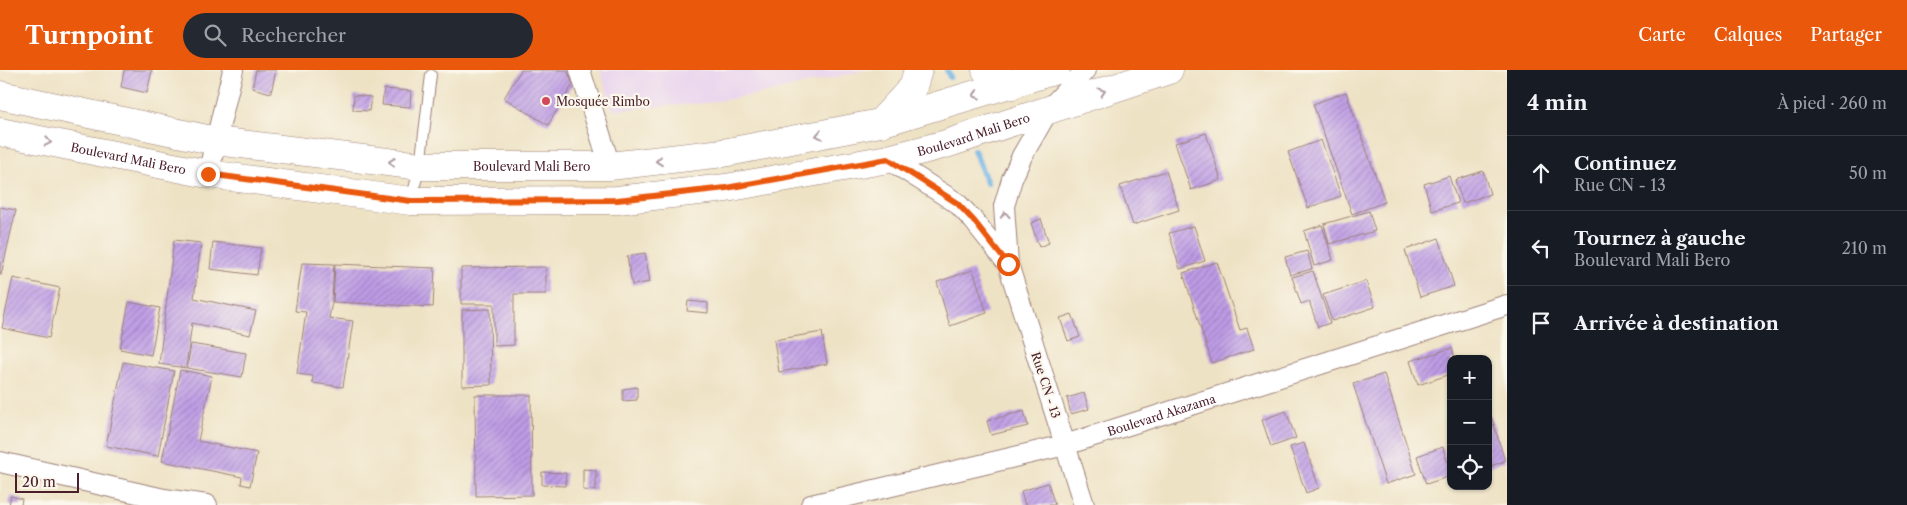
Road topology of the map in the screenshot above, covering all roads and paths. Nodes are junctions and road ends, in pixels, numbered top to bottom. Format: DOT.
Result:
graph roads {
  1 [pos="234,70"];
  2 [pos="580,70"];
  3 [pos="918,70"];
  4 [pos="986,70"];
  5 [pos="1056,70"];
  6 [pos="1086,70"];
  7 [pos="1170,70"];
  8 [pos="431,75"];
  9 [pos="1012,84"];
  10 [pos="0,95"];
  11 [pos="1049,110"];
  12 [pos="880,123"];
  13 [pos="0,132"];
  14 [pos="216,141"];
  15 [pos="888,159"];
  16 [pos="420,166"];
  17 [pos="610,166"];
  18 [pos="208,174"];
  19 [pos="411,201"];
  20 [pos="1008,264"];
  21 [pos="1507,305"];
  22 [pos="1065,445"];
  23 [pos="0,462"];
  24 [pos="207,505"];
  25 [pos="811,505"];
  26 [pos="1084,505"];
  1 -- 14 [label="street"];
  2 -- 17 [label="street"];
  3 -- 12 [label="main road"];
  4 -- 9 [label="main road"];
  5 -- 9 [label="main road, Boulevard Mali Bero"];
  6 -- 11 [label="street, Rue CN - 13"];
  11 -- 7 [label="main road, Boulevard Mali Bero, one-way"];
  8 -- 16 [label="lane"];
  9 -- 12 [label="main road, Boulevard Mali Bero, one-way"];
  10 -- 14 [label="main road, Boulevard Mali Bero"];
  11 -- 15 [label="main road, Boulevard Mali Bero"];
  20 -- 11 [label="street, Rue CN - 13, one-way"];
  12 -- 17 [label="main road, Boulevard Mali Bero, one-way"];
  13 -- 18 [label="main road, Boulevard Mali Bero, one-way"];
  16 -- 14 [label="main road, Boulevard Mali Bero, one-way"];
  14 -- 18 [label="street"];
  15 -- 19 [label="main road, Boulevard Mali Bero"];
  15 -- 20 [label="street, Rue CN - 13"];
  16 -- 17 [label="main road, Boulevard Mali Bero"];
  16 -- 19 [label="lane"];
  18 -- 19 [label="main road, Boulevard Mali Bero"];
  20 -- 22 [label="street, Rue CN - 13"];
  21 -- 22 [label="street, Boulevard Akazama"];
  22 -- 25 [label="street, Boulevard Akazama"];
  22 -- 26 [label="street, Rue CN - 13"];
  23 -- 24 [label="street"];
}
